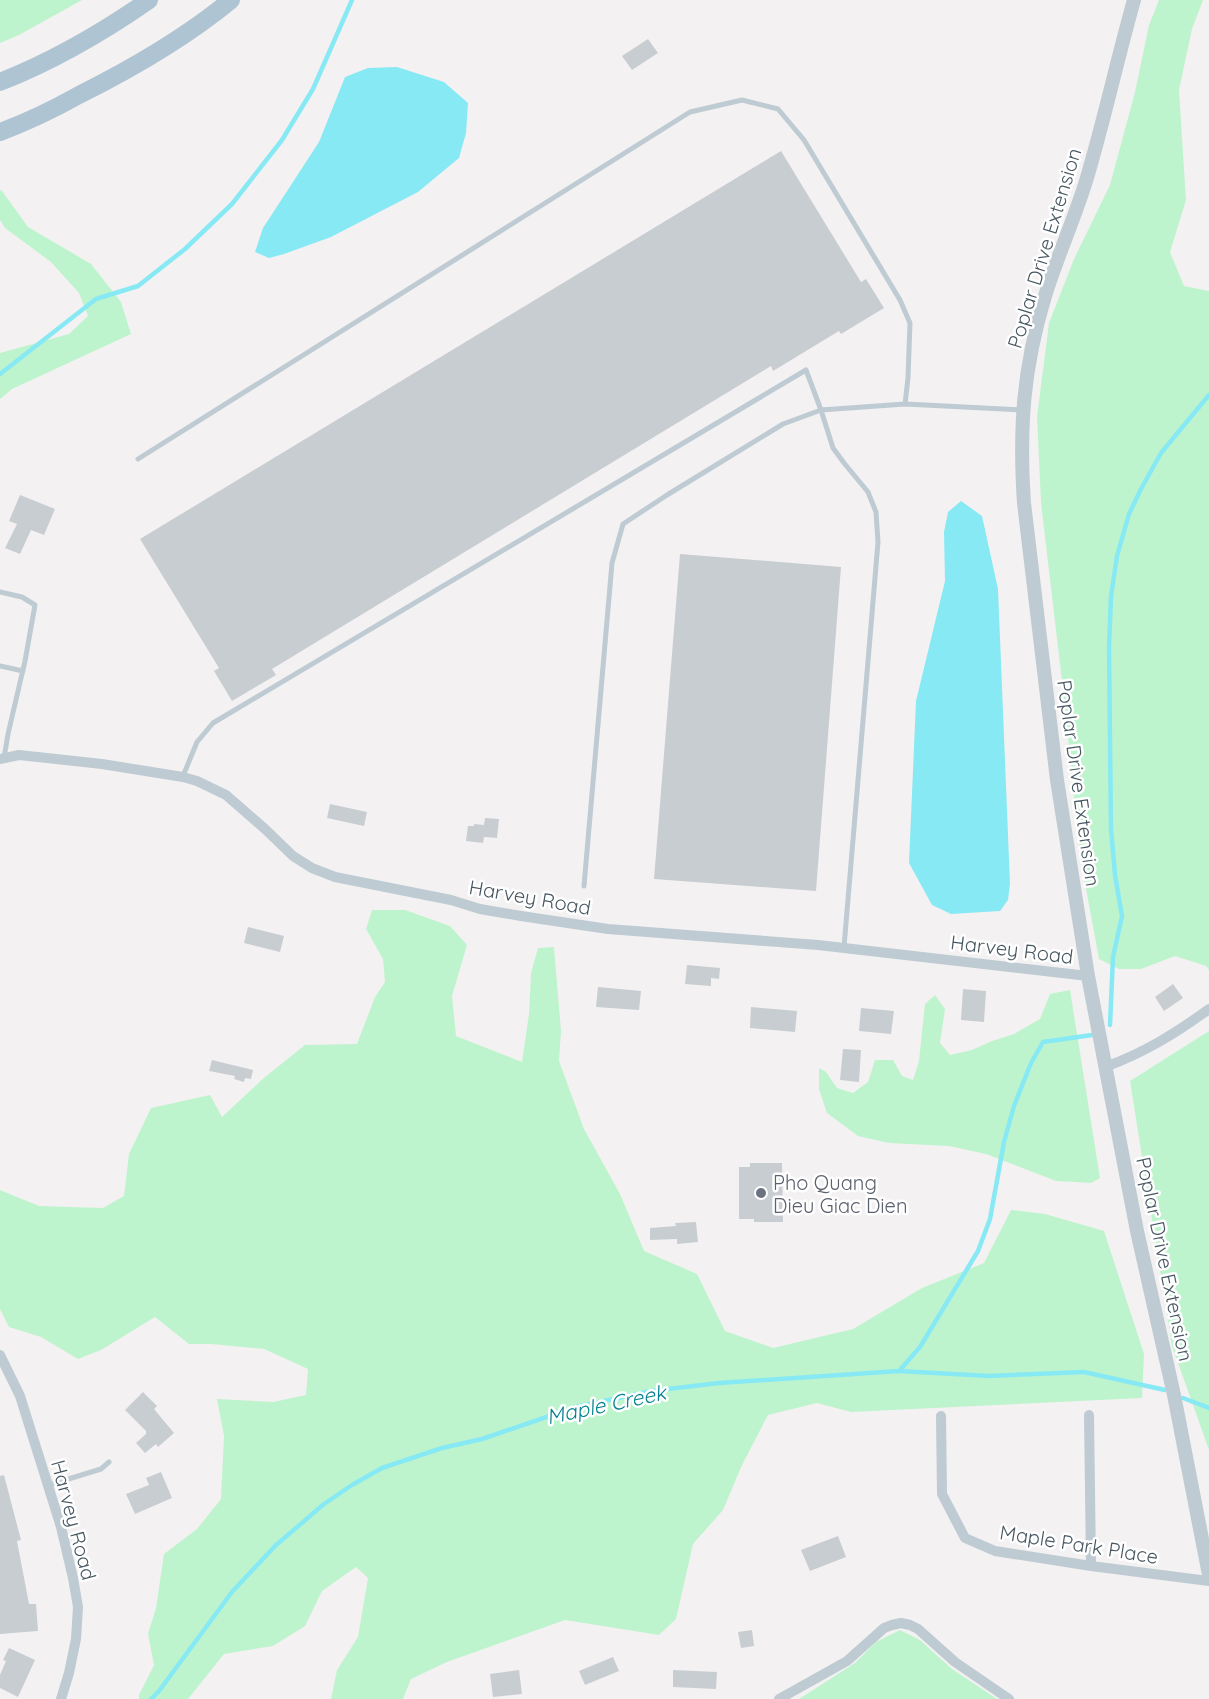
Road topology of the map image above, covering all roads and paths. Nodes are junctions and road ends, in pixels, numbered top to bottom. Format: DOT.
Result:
graph roads {
  1 [pos="149,0"];
  2 [pos="231,0"];
  3 [pos="1134,0"];
  4 [pos="0,82"];
  5 [pos="0,132"];
  6 [pos="905,404"];
  7 [pos="821,410"];
  8 [pos="1022,410"];
  9 [pos="138,459"];
  10 [pos="0,592"];
  11 [pos="0,666"];
  12 [pos="23,671"];
  13 [pos="2,758"];
  14 [pos="183,777"];
  15 [pos="584,886"];
  16 [pos="844,948"];
  17 [pos="1088,976"];
  18 [pos="1209,1010"];
  19 [pos="1106,1067"];
  20 [pos="0,1355"];
  21 [pos="1089,1415"];
  22 [pos="941,1416"];
  23 [pos="109,1462"];
  24 [pos="47,1486"];
  25 [pos="1091,1566"];
  26 [pos="1209,1575"];
  27 [pos="1209,1581"];
  28 [pos="62,1699"];
  29 [pos="779,1699"];
  30 [pos="1009,1699"];
  1 -- 4 [label="main road"];
  2 -- 5 [label="main road"];
  3 -- 8 [label="street, Poplar Drive Extension"];
  6 -- 7 [label="lane"];
  6 -- 8 [label="lane"];
  6 -- 9 [label="lane"];
  7 -- 14 [label="lane"];
  7 -- 15 [label="lane"];
  7 -- 16 [label="lane"];
  8 -- 17 [label="street, Poplar Drive Extension"];
  10 -- 12 [label="lane"];
  11 -- 12 [label="lane"];
  12 -- 13 [label="lane"];
  13 -- 14 [label="street, Harvey Road"];
  14 -- 16 [label="street, Harvey Road"];
  16 -- 17 [label="street, Harvey Road"];
  17 -- 19 [label="street, Poplar Drive Extension"];
  18 -- 19 [label="street"];
  19 -- 26 [label="street, Poplar Drive Extension"];
  20 -- 24 [label="street, Harvey Road"];
  21 -- 25 [label="street"];
  22 -- 25 [label="street, Maple Park Place"];
  23 -- 24 [label="lane"];
  24 -- 28 [label="street, Harvey Road"];
  25 -- 27 [label="street, Maple Park Place"];
  29 -- 30 [label="street"];
}
